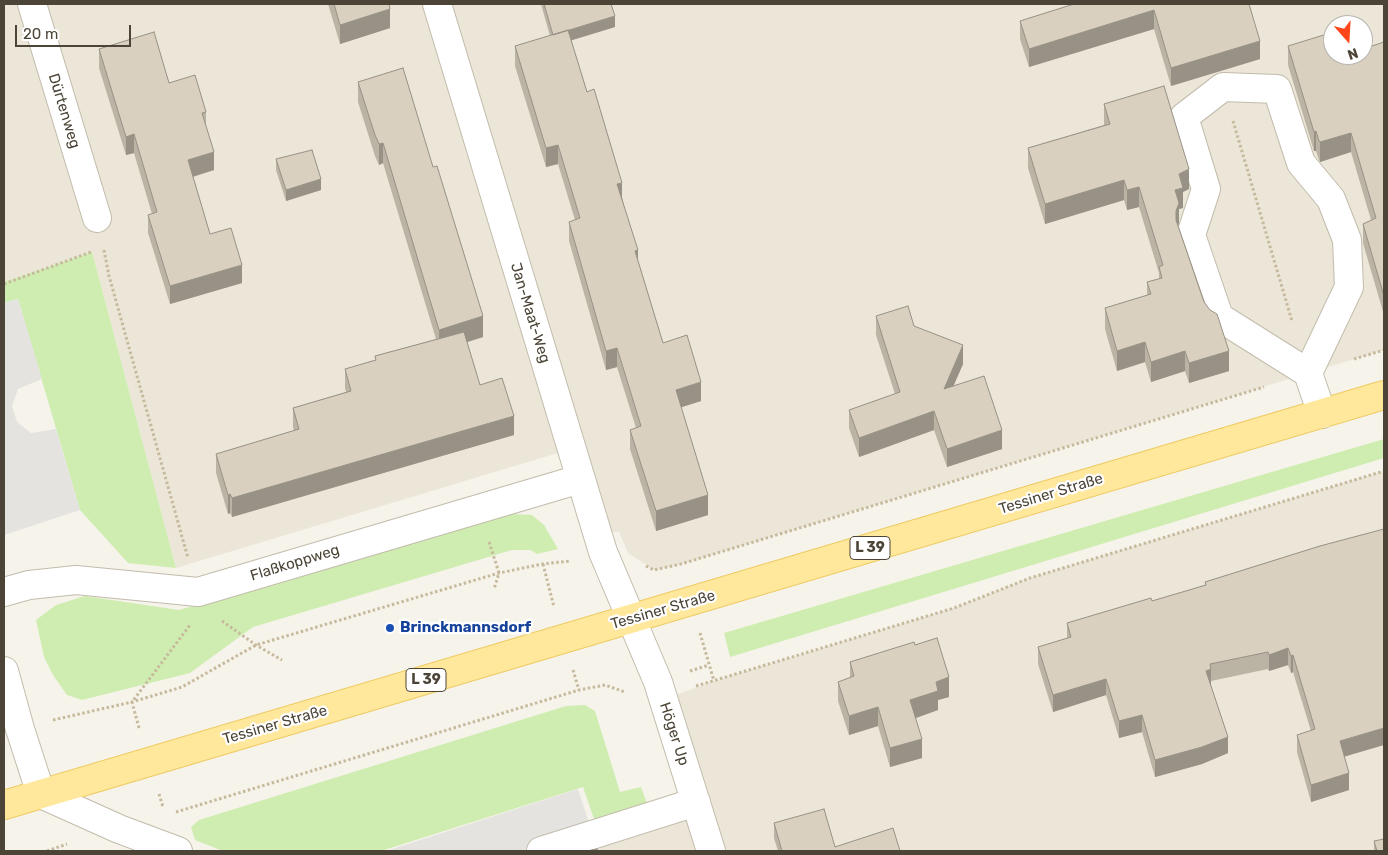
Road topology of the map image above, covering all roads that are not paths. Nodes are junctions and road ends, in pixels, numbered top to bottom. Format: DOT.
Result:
graph roads {
  1 [pos="32,4"];
  2 [pos="437,4"];
  3 [pos="97,218"];
  4 [pos="1308,373"];
  5 [pos="1384,395"];
  6 [pos="1322,414"];
  7 [pos="580,479"];
  8 [pos="4,592"];
  9 [pos="630,620"];
  10 [pos="4,671"];
  11 [pos="41,794"];
  12 [pos="696,802"];
  13 [pos="4,805"];
  14 [pos="178,851"];
  15 [pos="541,851"];
  16 [pos="711,851"];
  1 -- 3 [label="street, Dürtenweg"];
  2 -- 7 [label="street, Jan-Maat-Weg"];
  4 -- 4 [label="street"];
  4 -- 6 [label="street"];
  5 -- 6 [label="main road, Tessiner Straße / L 39"];
  6 -- 9 [label="main road, Tessiner Straße / L 39"];
  7 -- 8 [label="street, Flaßkoppweg"];
  7 -- 9 [label="street, Jan-Maat-Weg"];
  9 -- 11 [label="main road, Tessiner Straße / L 39"];
  9 -- 12 [label="street, Höger Up"];
  10 -- 11 [label="street"];
  11 -- 13 [label="main road, Tessiner Straße / L 39"];
  11 -- 14 [label="street"];
  12 -- 15 [label="street"];
  12 -- 16 [label="street, Höger Up"];
}
